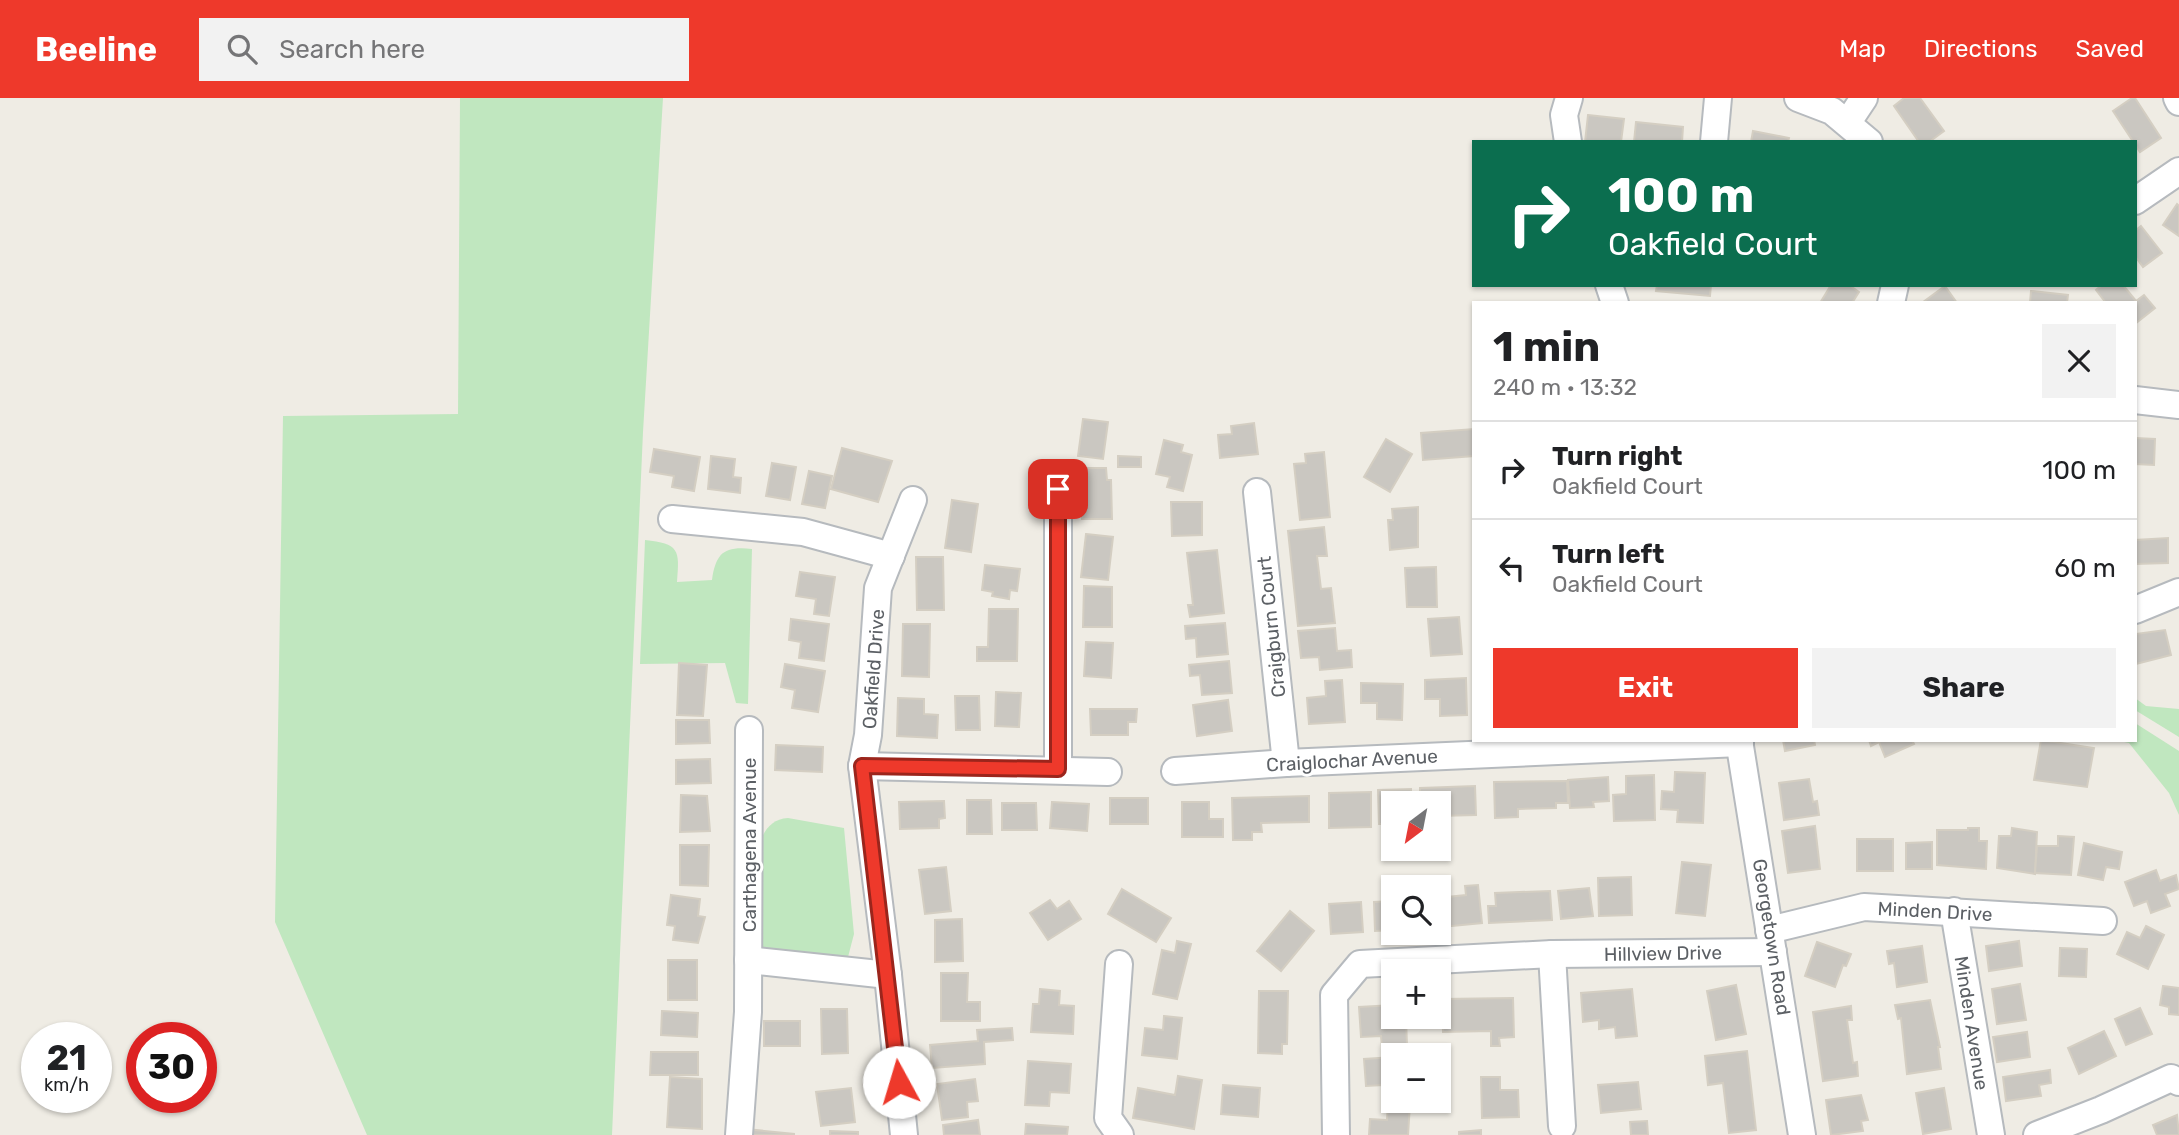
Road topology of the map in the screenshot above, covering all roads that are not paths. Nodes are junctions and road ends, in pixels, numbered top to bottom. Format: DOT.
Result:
graph roads {
  1 [pos="1569,98"];
  2 [pos="1718,98"];
  3 [pos="1798,98"];
  4 [pos="1864,98"];
  5 [pos="1849,122"];
  6 [pos="1568,140"];
  7 [pos="1714,140"];
  8 [pos="1867,140"];
  9 [pos="2179,171"];
  10 [pos="2137,200"];
  11 [pos="2137,400"];
  12 [pos="2179,405"];
  13 [pos="1058,489"];
  14 [pos="1257,492"];
  15 [pos="913,500"];
  16 [pos="672,519"];
  17 [pos="891,556"];
  18 [pos="2179,592"];
  19 [pos="2137,609"];
  20 [pos="749,730"];
  21 [pos="1739,742"];
  22 [pos="1514,746"];
  23 [pos="1286,762"];
  24 [pos="862,766"];
  25 [pos="1058,769"];
  26 [pos="1175,771"];
  27 [pos="1108,772"];
  28 [pos="1954,911"];
  29 [pos="2103,921"];
  30 [pos="1771,941"];
  31 [pos="1552,954"];
  32 [pos="748,960"];
  33 [pos="1119,964"];
  34 [pos="888,975"];
  35 [pos="2179,1082"];
  36 [pos="1562,1126"];
  37 [pos="738,1135"];
  38 [pos="904,1135"];
  39 [pos="1120,1135"];
  40 [pos="1336,1135"];
  41 [pos="1802,1135"];
  42 [pos="1991,1135"];
  43 [pos="2037,1135"];
  1 -- 6 [label="street"];
  2 -- 7 [label="street"];
  3 -- 5 [label="street"];
  4 -- 5 [label="street"];
  5 -- 8 [label="street"];
  9 -- 10 [label="street"];
  11 -- 12 [label="street"];
  13 -- 25 [label="street"];
  14 -- 23 [label="street, Craigburn Court"];
  15 -- 17 [label="street, Oakfield Drive"];
  16 -- 17 [label="street"];
  17 -- 24 [label="street, Oakfield Drive"];
  18 -- 19 [label="street"];
  20 -- 32 [label="street, Carthagena Avenue"];
  21 -- 22 [label="street, Craiglochar Avenue"];
  21 -- 30 [label="street, Georgetown Road"];
  22 -- 23 [label="street, Craiglochar Avenue"];
  23 -- 26 [label="street, Craiglochar Avenue"];
  24 -- 25 [label="street"];
  24 -- 34 [label="street, Oakfield Drive"];
  25 -- 27 [label="street"];
  28 -- 29 [label="street, Minden Drive"];
  28 -- 30 [label="street, Minden Drive"];
  28 -- 42 [label="street, Minden Avenue"];
  30 -- 31 [label="street, Hillview Drive"];
  30 -- 41 [label="street, Georgetown Road"];
  31 -- 36 [label="street"];
  31 -- 40 [label="street, Hillview Drive"];
  32 -- 34 [label="street, Carthagena Avenue"];
  32 -- 37 [label="street, Carthagena Avenue"];
  33 -- 39 [label="street"];
  34 -- 38 [label="street, Oakfield Drive"];
  35 -- 43 [label="street"];
}
